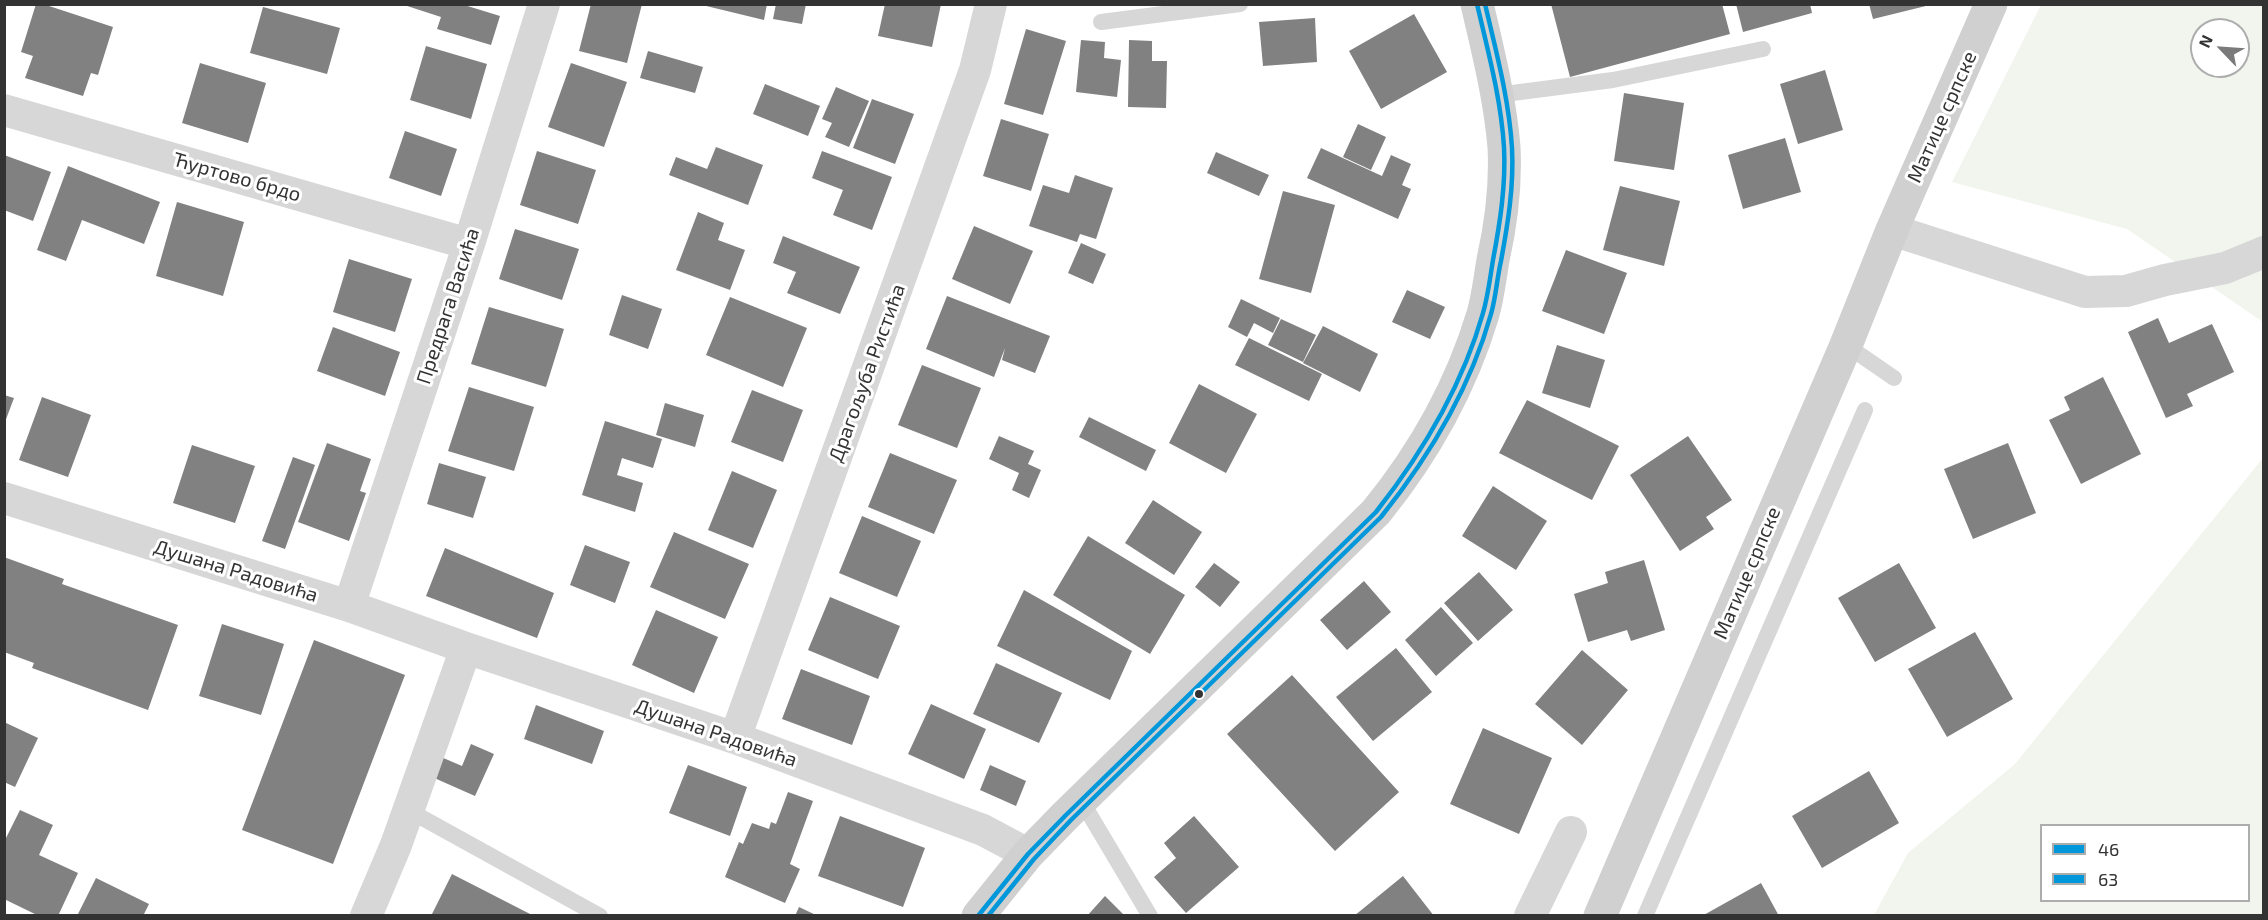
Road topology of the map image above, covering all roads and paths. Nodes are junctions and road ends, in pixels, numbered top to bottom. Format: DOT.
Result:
graph roads {
  1 [pos="544,4"];
  2 [pos="991,4"];
  3 [pos="1240,4"];
  4 [pos="1477,4"];
  5 [pos="1991,4"];
  6 [pos="1101,22"];
  7 [pos="1763,49"];
  8 [pos="1497,95"];
  9 [pos="4,110"];
  10 [pos="1892,230"];
  11 [pos="469,244"];
  12 [pos="2264,252"];
  13 [pos="1846,345"];
  14 [pos="1894,378"];
  15 [pos="1865,410"];
  16 [pos="4,498"];
  17 [pos="349,606"];
  18 [pos="466,648"];
  19 [pos="735,738"];
  20 [pos="1081,800"];
  21 [pos="408,810"];
  22 [pos="1571,832"];
  23 [pos="1028,854"];
  24 [pos="366,915"];
  25 [pos="600,915"];
  26 [pos="978,915"];
  27 [pos="1150,915"];
  28 [pos="1530,915"];
  29 [pos="1600,915"];
  30 [pos="1644,915"];
  1 -- 11 [label="street, Предрага Васића"];
  2 -- 19 [label="street, Драгољуба Ристића"];
  3 -- 6 [label="lane"];
  4 -- 8 [label="main road"];
  5 -- 10 [label="main road, Матице српске"];
  7 -- 8 [label="lane"];
  8 -- 20 [label="main road"];
  9 -- 11 [label="street, Ћуртово брдо"];
  10 -- 12 [label="street"];
  10 -- 13 [label="main road, Матице српске"];
  11 -- 17 [label="street, Предрага Васића"];
  13 -- 14 [label="lane"];
  13 -- 29 [label="main road, Матице српске"];
  15 -- 30 [label="lane"];
  16 -- 17 [label="street, Душана Радовића"];
  17 -- 18 [label="street, Душана Радовића"];
  18 -- 19 [label="street, Душана Радовића"];
  18 -- 21 [label="street"];
  19 -- 23 [label="street, Душана Радовића"];
  20 -- 23 [label="main road"];
  20 -- 27 [label="lane"];
  21 -- 24 [label="street"];
  21 -- 25 [label="lane"];
  22 -- 28 [label="street"];
  23 -- 26 [label="main road"];
}
